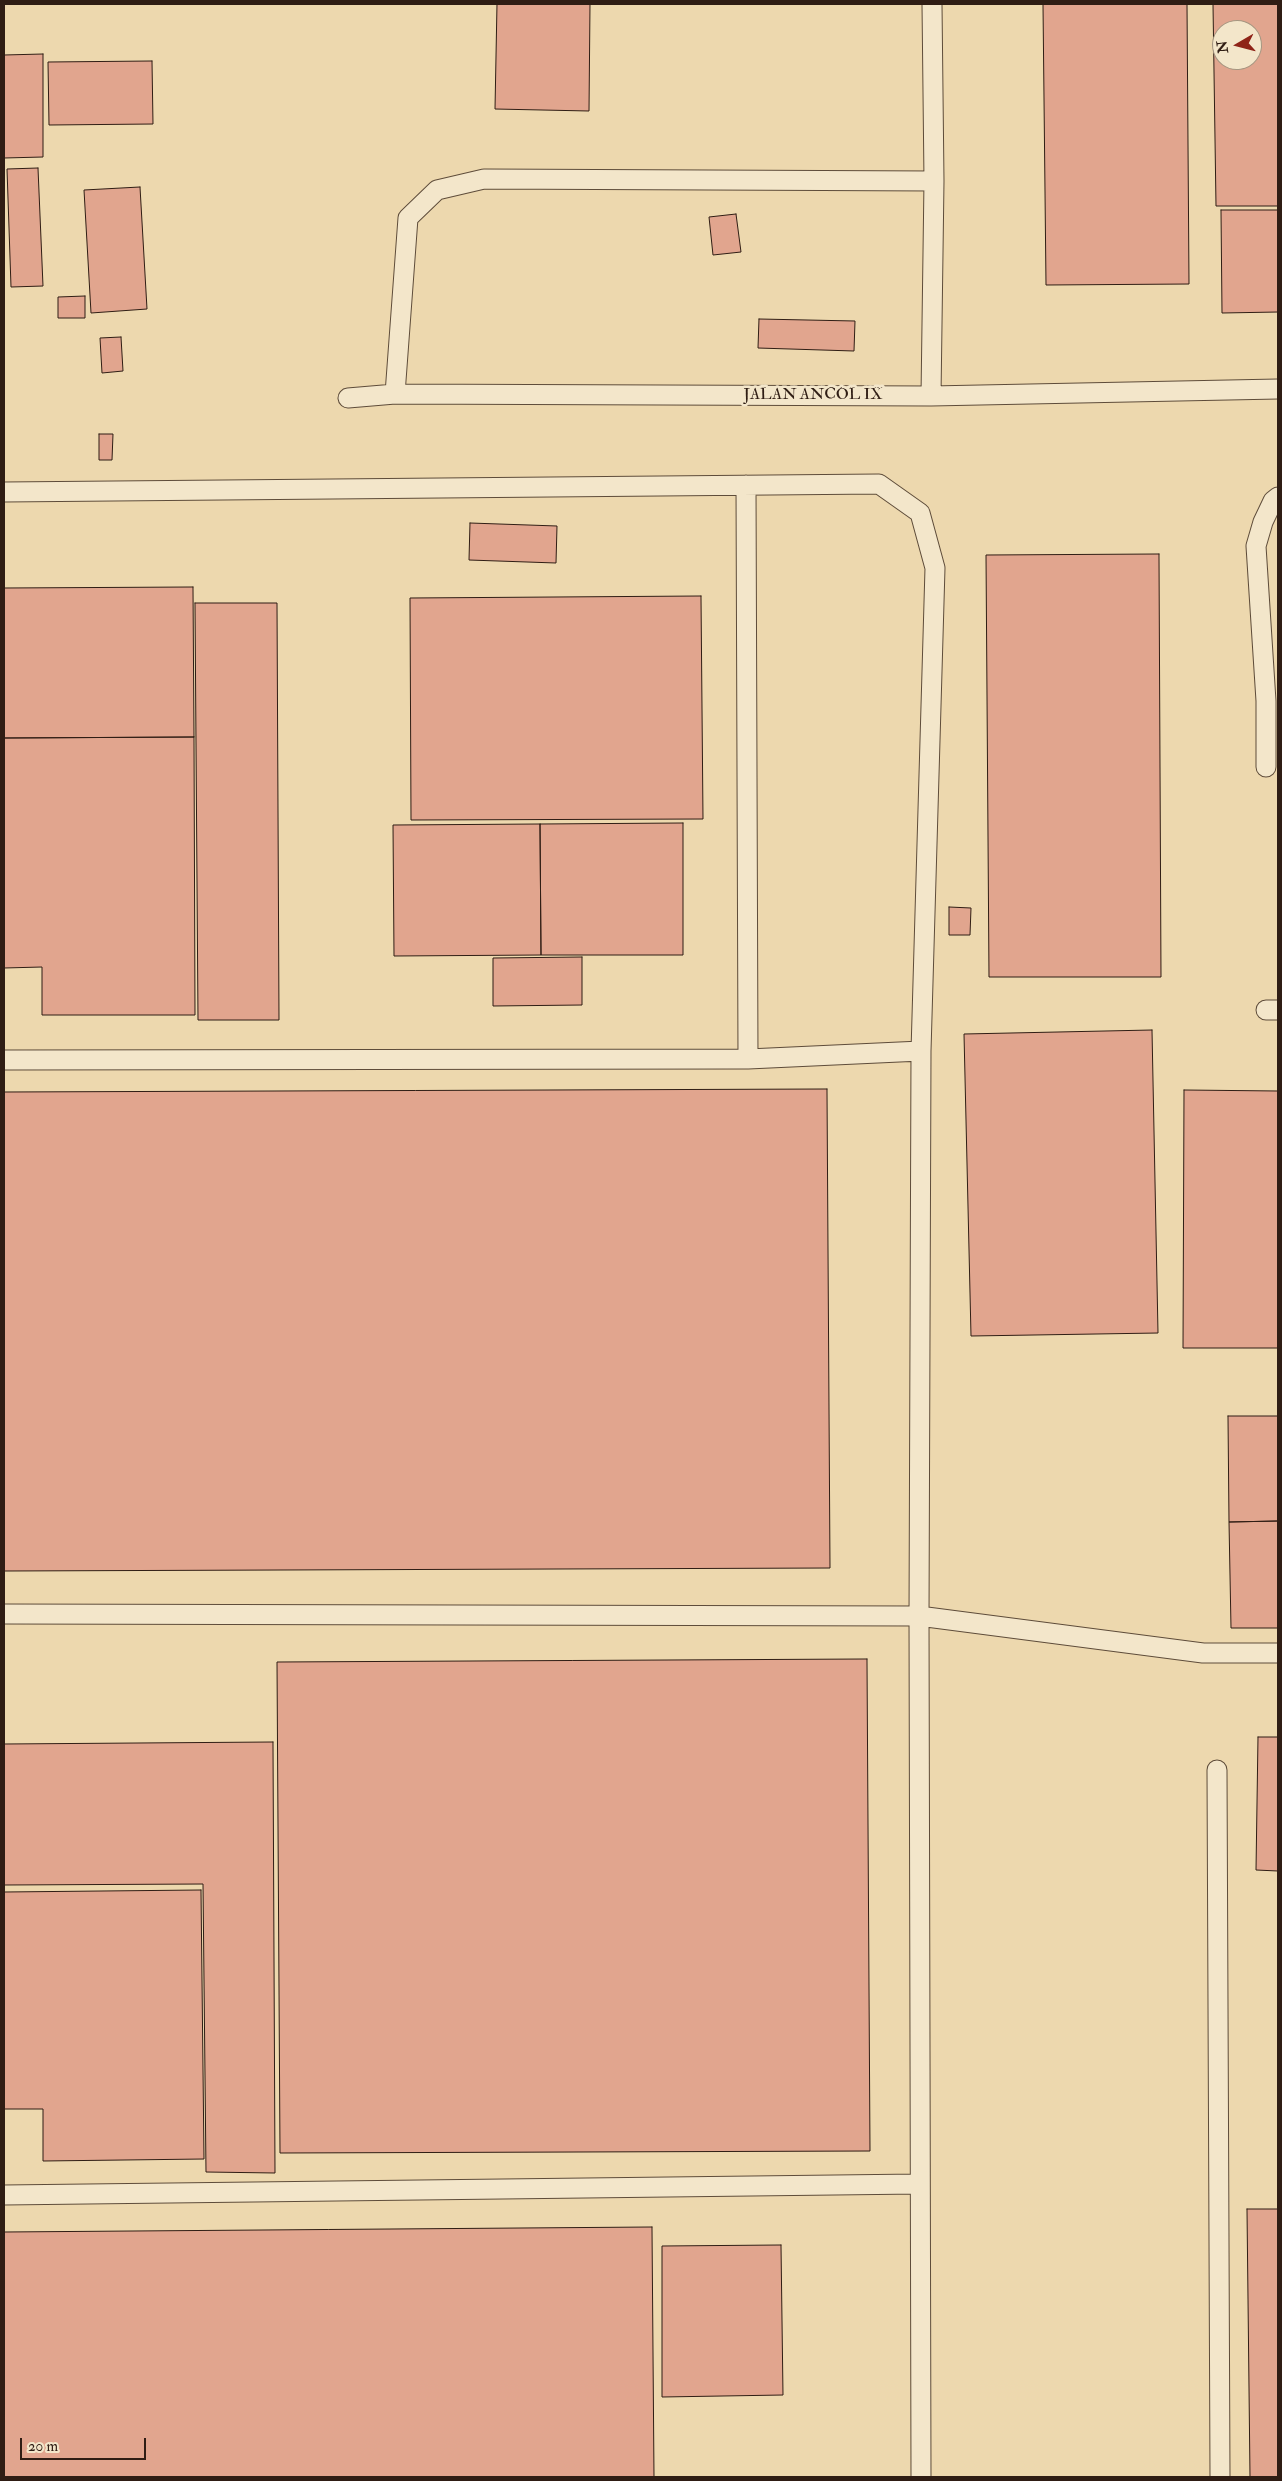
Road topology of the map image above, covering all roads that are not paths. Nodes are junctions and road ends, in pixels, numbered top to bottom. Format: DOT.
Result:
graph roads {
  1 [pos="932,4"];
  2 [pos="934,180"];
  3 [pos="1278,389"];
  4 [pos="395,394"];
  5 [pos="931,396"];
  6 [pos="348,398"];
  7 [pos="746,485"];
  8 [pos="4,492"];
  9 [pos="1278,497"];
  10 [pos="1266,767"];
  11 [pos="921,1051"];
  12 [pos="748,1059"];
  13 [pos="4,1060"];
  14 [pos="4,1614"];
  15 [pos="919,1616"];
  16 [pos="1278,1653"];
  17 [pos="1217,1770"];
  18 [pos="918,2184"];
  19 [pos="4,2195"];
  20 [pos="921,2477"];
  21 [pos="1220,2477"];
  1 -- 2 [label="lane"];
  2 -- 4 [label="lane"];
  2 -- 5 [label="lane"];
  3 -- 5 [label="lane, JALAN ANCOL IX"];
  4 -- 5 [label="lane, JALAN ANCOL IX"];
  4 -- 6 [label="lane, JALAN ANCOL IX"];
  7 -- 8 [label="lane"];
  7 -- 11 [label="lane"];
  7 -- 12 [label="lane"];
  9 -- 10 [label="lane"];
  11 -- 12 [label="lane"];
  11 -- 15 [label="lane"];
  12 -- 13 [label="lane"];
  14 -- 15 [label="lane"];
  15 -- 16 [label="lane"];
  15 -- 18 [label="lane"];
  17 -- 21 [label="lane"];
  18 -- 19 [label="lane"];
  18 -- 20 [label="lane"];
}
